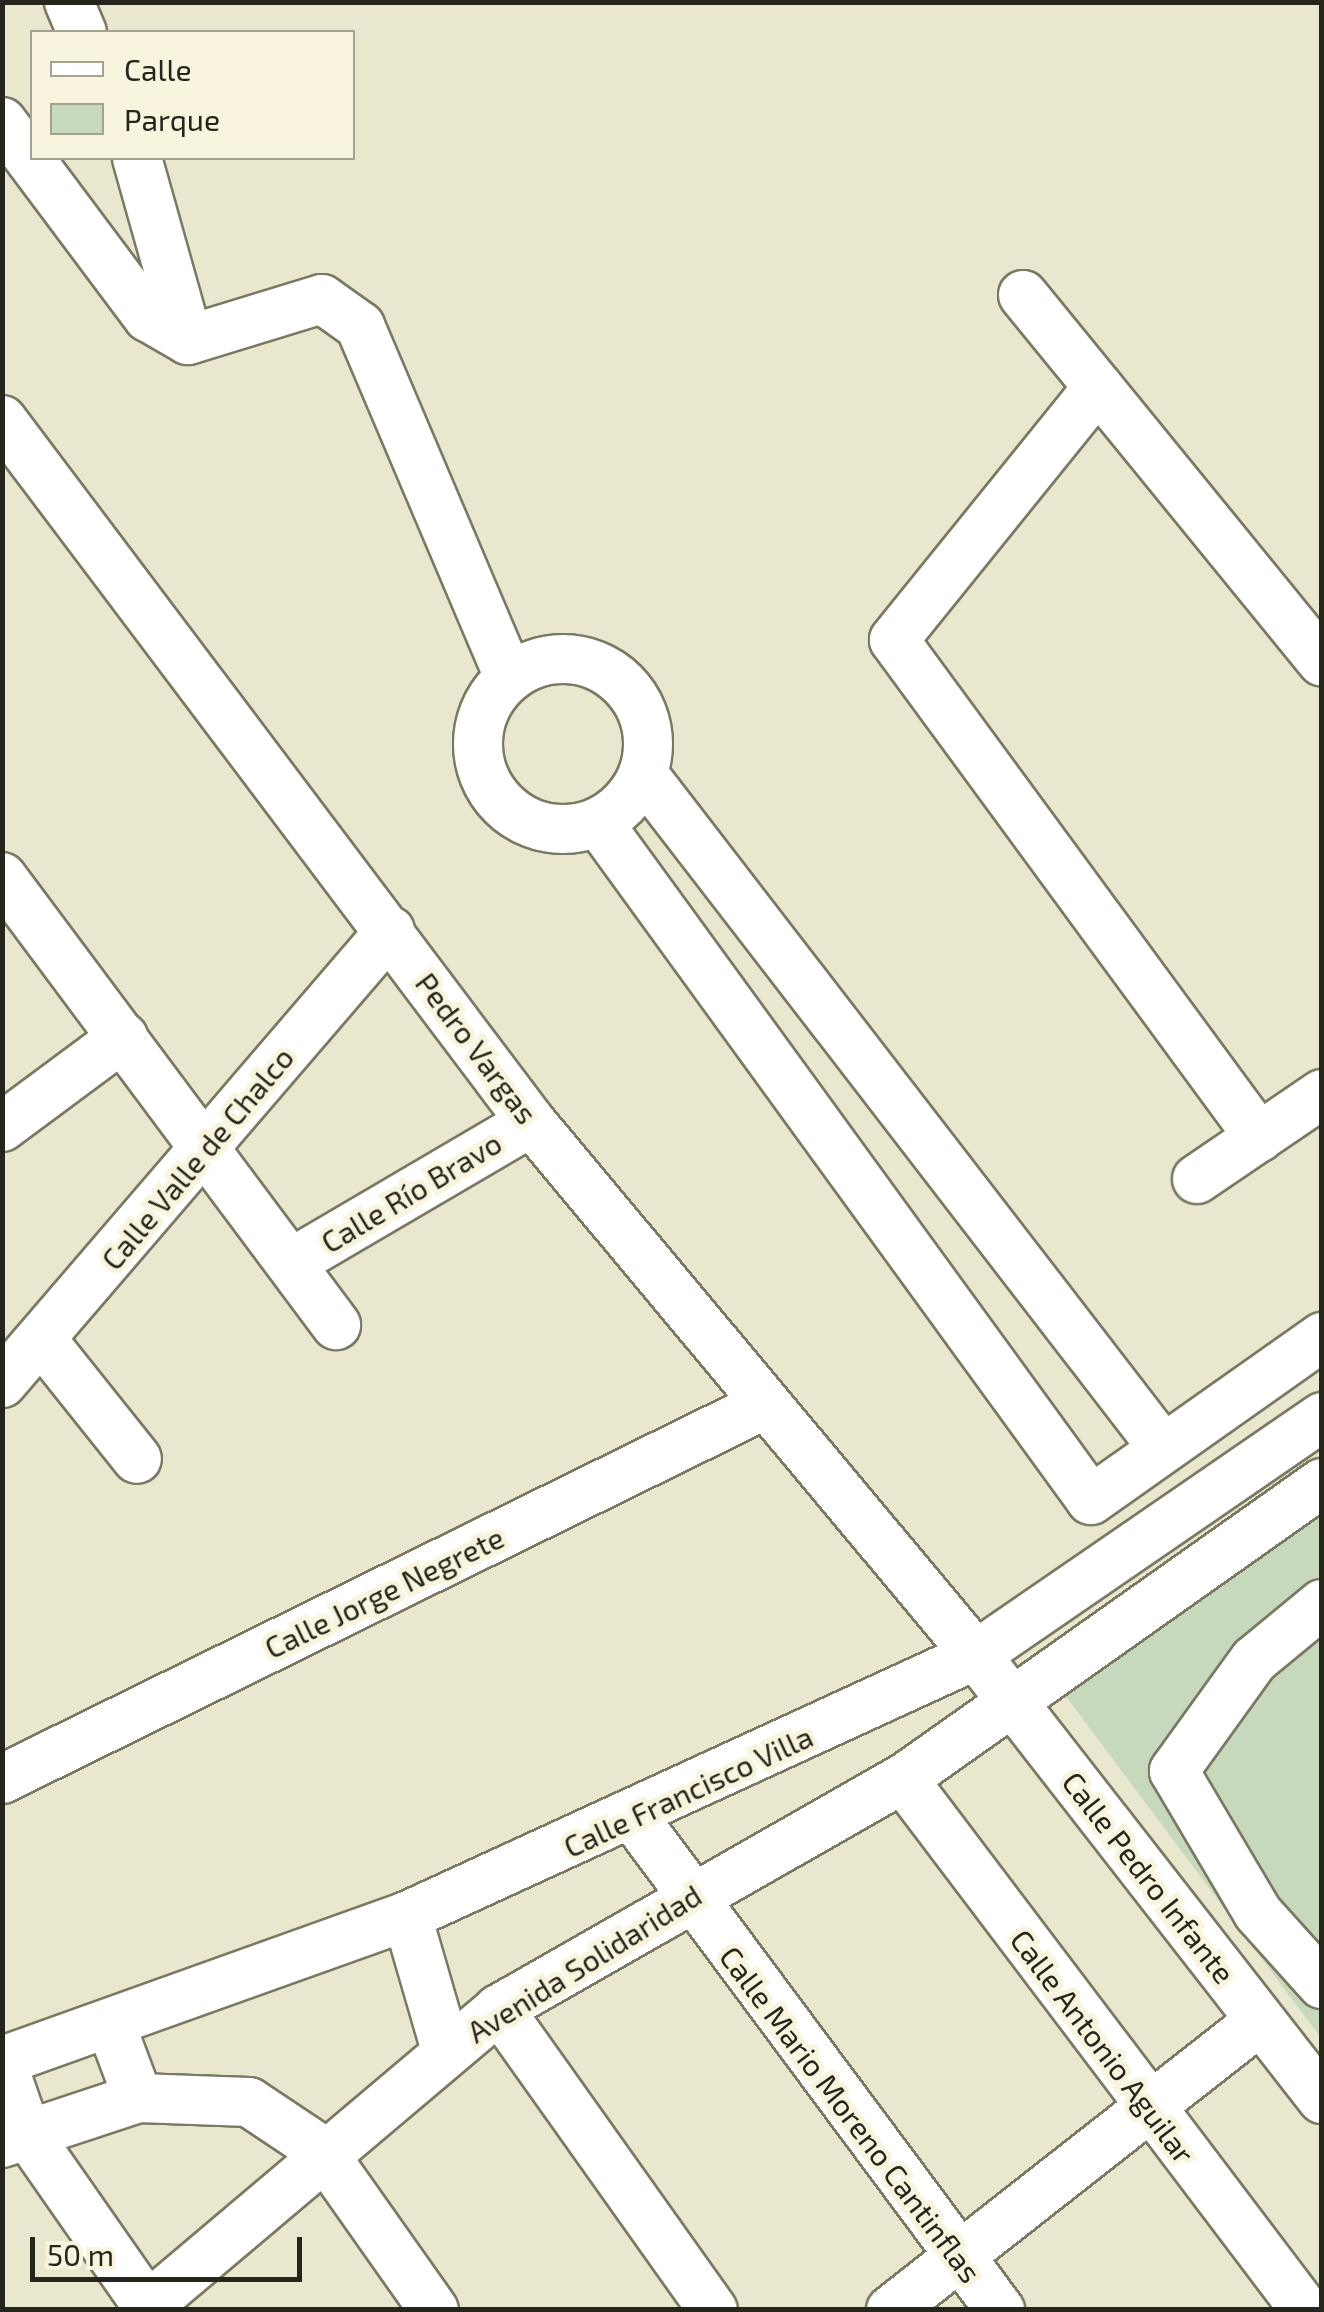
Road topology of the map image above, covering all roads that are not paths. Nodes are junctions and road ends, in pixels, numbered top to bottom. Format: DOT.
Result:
graph roads {
  1 [pos="69,2"];
  2 [pos="81,30"];
  3 [pos="2,122"];
  4 [pos="30,159"];
  5 [pos="30,160"];
  6 [pos="138,160"];
  7 [pos="1023,296"];
  8 [pos="188,340"];
  9 [pos="1098,387"];
  10 [pos="2,420"];
  11 [pos="1322,662"];
  12 [pos="509,677"];
  13 [pos="642,774"];
  14 [pos="598,822"];
  15 [pos="2,876"];
  16 [pos="390,931"];
  17 [pos="123,1037"];
  18 [pos="1322,1094"];
  19 [pos="531,1122"];
  20 [pos="2,1127"];
  21 [pos="1259,1137"];
  22 [pos="206,1147"];
  23 [pos="1197,1179"];
  24 [pos="291,1263"];
  25 [pos="336,1324"];
  26 [pos="1322,1337"];
  27 [pos="42,1340"];
  28 [pos="2,1382"];
  29 [pos="766,1404"];
  30 [pos="1322,1418"];
  31 [pos="1270,1454"];
  32 [pos="137,1459"];
  33 [pos="1145,1460"];
  34 [pos="1315,1500"];
  35 [pos="1172,1524"];
  36 [pos="1322,1604"];
  37 [pos="976,1655"];
  38 [pos="1016,1706"];
  39 [pos="2,1779"];
  40 [pos="903,1779"];
  41 [pos="635,1819"];
  42 [pos="687,1898"];
  43 [pos="407,1916"];
  44 [pos="1322,1984"];
  45 [pos="498,2009"];
  46 [pos="1260,2021"];
  47 [pos="110,2022"];
  48 [pos="446,2050"];
  49 [pos="2,2062"];
  50 [pos="138,2098"];
  51 [pos="1322,2099"];
  52 [pos="1148,2108"];
  53 [pos="14,2138"];
  54 [pos="321,2150"];
  55 [pos="958,2257"];
  56 [pos="147,2308"];
  57 [pos="434,2310"];
  58 [pos="713,2310"];
  59 [pos="892,2310"];
  60 [pos="1000,2310"];
  61 [pos="1306,2310"];
  1 -- 2 [label="street"];
  3 -- 4 [label="street"];
  5 -- 8 [label="street"];
  6 -- 8 [label="street"];
  7 -- 9 [label="street"];
  8 -- 12 [label="street"];
  9 -- 11 [label="street"];
  9 -- 21 [label="street"];
  10 -- 16 [label="street, Pedro Vargas"];
  12 -- 13 [label="street"];
  12 -- 14 [label="street"];
  13 -- 14 [label="street"];
  13 -- 33 [label="street"];
  14 -- 33 [label="street"];
  15 -- 17 [label="street"];
  16 -- 19 [label="street, Pedro Vargas"];
  16 -- 22 [label="street, Calle Valle de Chalco"];
  17 -- 20 [label="street"];
  17 -- 22 [label="street"];
  18 -- 21 [label="street"];
  19 -- 24 [label="street, Calle Río Bravo"];
  19 -- 29 [label="street, Pedro Vargas"];
  21 -- 23 [label="street"];
  22 -- 24 [label="street"];
  22 -- 27 [label="street, Calle Valle de Chalco"];
  24 -- 25 [label="street"];
  26 -- 33 [label="street"];
  27 -- 28 [label="street, Calle Valle de Chalco"];
  27 -- 32 [label="street"];
  29 -- 37 [label="street, Pedro Vargas"];
  29 -- 39 [label="street, Calle Jorge Negrete"];
  30 -- 31 [label="street, Calle Francisco Villa"];
  31 -- 34 [label="street"];
  31 -- 35 [label="street, Calle Francisco Villa"];
  33 -- 35 [label="street"];
  34 -- 38 [label="street, Avenida Solidaridad"];
  35 -- 37 [label="street, Calle Francisco Villa"];
  36 -- 44 [label="street"];
  37 -- 38 [label="street, Calle Pedro Infante"];
  37 -- 41 [label="street, Calle Francisco Villa"];
  38 -- 40 [label="street, Avenida Solidaridad"];
  38 -- 46 [label="street, Calle Pedro Infante"];
  40 -- 42 [label="street, Avenida Solidaridad"];
  40 -- 52 [label="street, Calle Antonio Aguilar"];
  41 -- 42 [label="street, Calle Mario Moreno Cantinflas"];
  41 -- 43 [label="street, Calle Francisco Villa"];
  42 -- 45 [label="street, Avenida Solidaridad"];
  42 -- 55 [label="street, Calle Mario Moreno Cantinflas"];
  43 -- 47 [label="street, Calle Francisco Villa"];
  43 -- 48 [label="street"];
  45 -- 48 [label="street, Avenida Solidaridad"];
  45 -- 58 [label="street"];
  46 -- 51 [label="street, Calle Pedro Infante"];
  46 -- 52 [label="street"];
  47 -- 49 [label="street, Calle Francisco Villa"];
  47 -- 50 [label="street"];
  48 -- 54 [label="street, Avenida Solidaridad"];
  49 -- 53 [label="street"];
  50 -- 53 [label="street"];
  50 -- 54 [label="street"];
  52 -- 55 [label="street"];
  52 -- 61 [label="street, Calle Antonio Aguilar"];
  53 -- 56 [label="street"];
  54 -- 56 [label="street, Avenida Solidaridad"];
  54 -- 57 [label="street"];
  55 -- 59 [label="street"];
  55 -- 60 [label="street, Calle Mario Moreno Cantinflas"];
}
